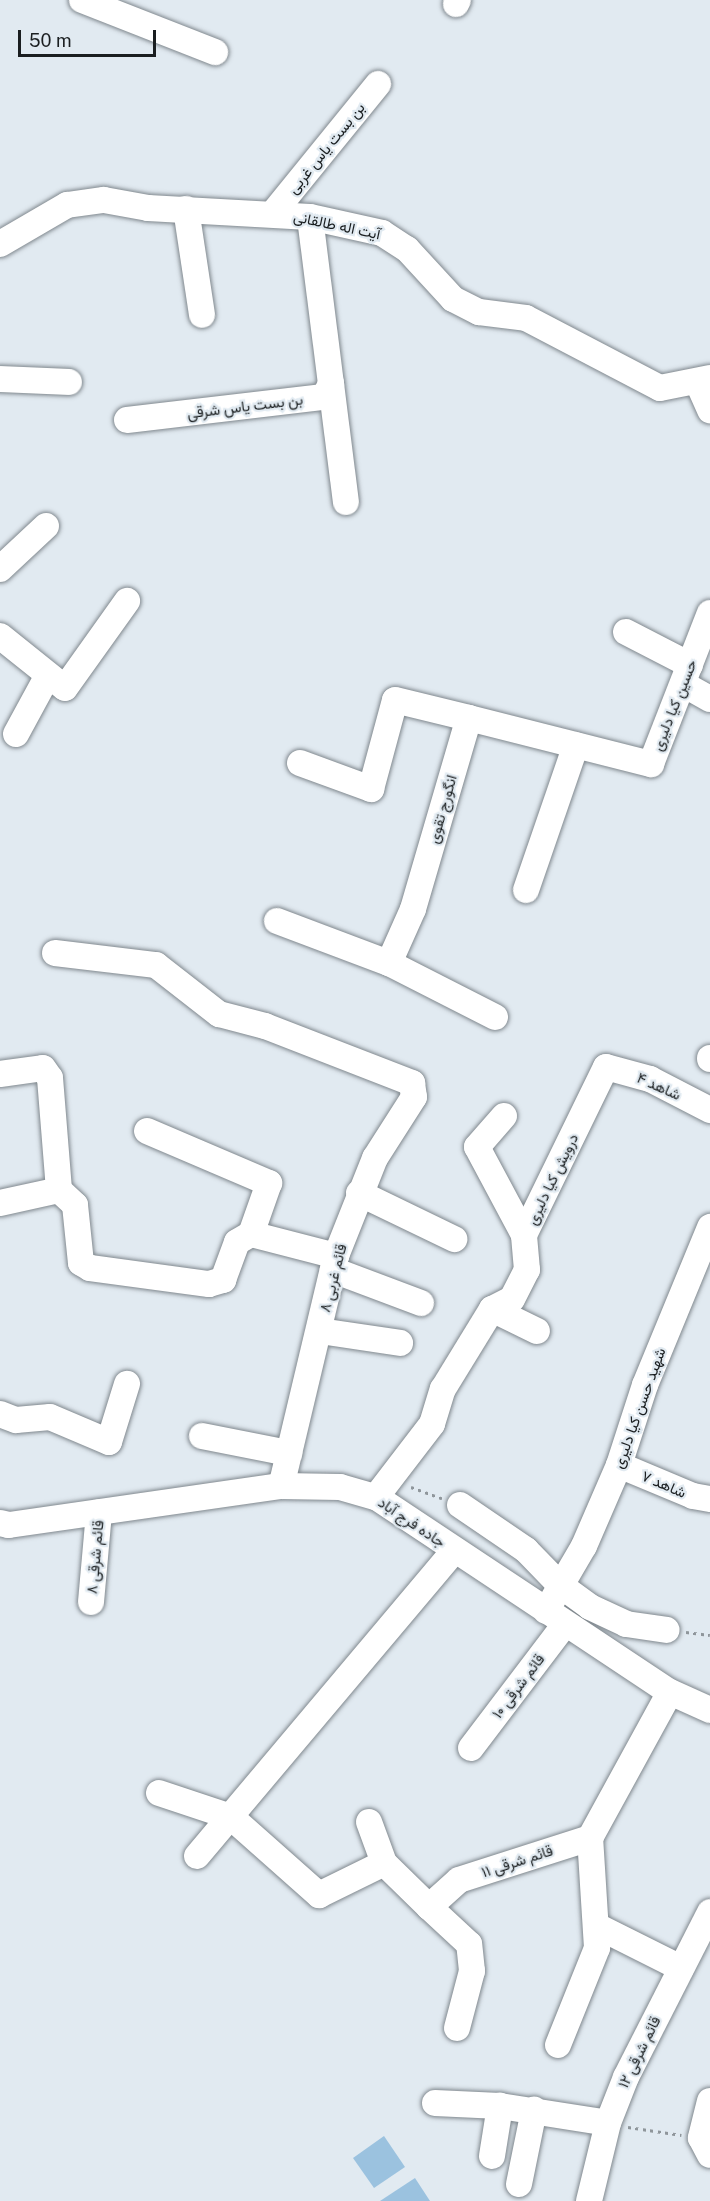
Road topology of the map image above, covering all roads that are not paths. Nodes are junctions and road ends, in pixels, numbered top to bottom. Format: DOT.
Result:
graph roads {
  1 [pos="82,0"];
  2 [pos="215,52"];
  3 [pos="378,84"];
  4 [pos="186,209"];
  5 [pos="274,212"];
  6 [pos="310,217"];
  7 [pos="0,244"];
  8 [pos="202,315"];
  9 [pos="0,379"];
  10 [pos="704,380"];
  11 [pos="69,382"];
  12 [pos="331,384"];
  13 [pos="710,410"];
  14 [pos="127,420"];
  15 [pos="346,502"];
  16 [pos="46,526"];
  17 [pos="0,569"];
  18 [pos="127,601"];
  19 [pos="710,613"];
  20 [pos="626,632"];
  21 [pos="0,636"];
  22 [pos="687,674"];
  23 [pos="56,681"];
  24 [pos="710,699"];
  25 [pos="469,718"];
  26 [pos="16,734"];
  27 [pos="576,745"];
  28 [pos="300,763"];
  29 [pos="526,890"];
  30 [pos="277,921"];
  31 [pos="55,953"];
  32 [pos="389,963"];
  33 [pos="495,1017"];
  34 [pos="606,1067"];
  35 [pos="0,1074"];
  36 [pos="710,1110"];
  37 [pos="504,1116"];
  38 [pos="147,1131"];
  39 [pos="60,1190"];
  40 [pos="359,1193"];
  41 [pos="0,1203"];
  42 [pos="710,1227"];
  43 [pos="251,1234"];
  44 [pos="524,1235"];
  45 [pos="454,1239"];
  46 [pos="334,1263"];
  47 [pos="421,1304"];
  48 [pos="492,1309"];
  49 [pos="320,1331"];
  50 [pos="537,1331"];
  51 [pos="400,1343"];
  52 [pos="127,1384"];
  53 [pos="0,1414"];
  54 [pos="202,1436"];
  55 [pos="290,1453"];
  56 [pos="619,1465"];
  57 [pos="281,1486"];
  58 [pos="383,1488"];
  59 [pos="710,1499"];
  60 [pos="460,1505"];
  61 [pos="99,1512"];
  62 [pos="0,1524"];
  63 [pos="455,1551"];
  64 [pos="560,1585"];
  65 [pos="91,1602"];
  66 [pos="555,1618"];
  67 [pos="667,1630"];
  68 [pos="670,1692"];
  69 [pos="710,1710"];
  70 [pos="471,1748"];
  71 [pos="159,1793"];
  72 [pos="231,1817"];
  73 [pos="369,1822"];
  74 [pos="590,1838"];
  75 [pos="197,1856"];
  76 [pos="384,1863"];
  77 [pos="429,1907"];
  78 [pos="710,1912"];
  79 [pos="597,1926"];
  80 [pos="681,1968"];
  81 [pos="457,2028"];
  82 [pos="558,2045"];
  83 [pos="435,2103"];
  84 [pos="710,2104"];
  85 [pos="500,2106"];
  86 [pos="534,2110"];
  87 [pos="608,2123"];
  88 [pos="705,2146"];
  89 [pos="492,2156"];
  90 [pos="519,2184"];
  91 [pos="589,2201"];
  1 -- 2 [label="street"];
  3 -- 5 [label="street, بن بست یاس غربی"];
  4 -- 5 [label="street, آیت اله طالقانی"];
  4 -- 7 [label="street, آیت اله طالقانی"];
  4 -- 8 [label="street"];
  5 -- 6 [label="street, آیت اله طالقانی"];
  6 -- 10 [label="street, آیت اله طالقانی"];
  6 -- 12 [label="street"];
  9 -- 11 [label="street"];
  10 -- 13 [label="street"];
  12 -- 14 [label="street, بن بست یاس شرقی"];
  12 -- 15 [label="street"];
  16 -- 17 [label="street"];
  18 -- 23 [label="street"];
  19 -- 22 [label="street, حسین کیا دلیری"];
  20 -- 22 [label="street"];
  21 -- 23 [label="street"];
  22 -- 24 [label="street"];
  22 -- 27 [label="street, حسین کیا دلیری"];
  23 -- 26 [label="street"];
  25 -- 27 [label="street"];
  25 -- 28 [label="street"];
  25 -- 32 [label="street, انگورج تقوی"];
  27 -- 29 [label="street"];
  30 -- 32 [label="street"];
  31 -- 40 [label="street, قائم غربی ۸"];
  32 -- 33 [label="street"];
  34 -- 36 [label="street, شاهد ۴"];
  34 -- 44 [label="street, درویش کیا دلیری"];
  35 -- 39 [label="street"];
  37 -- 44 [label="street"];
  38 -- 43 [label="street"];
  39 -- 41 [label="street"];
  39 -- 43 [label="street"];
  40 -- 45 [label="street"];
  40 -- 46 [label="street, قائم غربی ۸"];
  42 -- 56 [label="street, شهید حسن کیا دلیری"];
  43 -- 46 [label="street"];
  44 -- 48 [label="street, درویش کیا دلیری"];
  46 -- 47 [label="street"];
  46 -- 49 [label="street, قائم غربی ۸"];
  48 -- 50 [label="street"];
  48 -- 58 [label="street, درویش کیا دلیری"];
  49 -- 51 [label="street"];
  49 -- 55 [label="street, قائم غربی ۸"];
  52 -- 53 [label="street"];
  54 -- 55 [label="street"];
  55 -- 57 [label="street, قائم غربی ۸"];
  56 -- 59 [label="street, شاهد ۷"];
  56 -- 64 [label="street, شهید حسن کیا دلیری"];
  57 -- 58 [label="street, جاده فرج آباد"];
  57 -- 61 [label="street, جاده فرج آباد"];
  58 -- 63 [label="street, جاده فرج آباد"];
  60 -- 64 [label="street"];
  61 -- 62 [label="street, جاده فرج آباد"];
  61 -- 65 [label="street, قائم شرقی ۸"];
  63 -- 66 [label="street, جاده فرج آباد"];
  63 -- 72 [label="street"];
  64 -- 66 [label="street, شهید حسن کیا دلیری"];
  64 -- 67 [label="street"];
  66 -- 68 [label="street, جاده فرج آباد"];
  66 -- 70 [label="street, قائم شرقی ۱۰"];
  68 -- 69 [label="street, جاده فرج آباد"];
  68 -- 74 [label="street"];
  71 -- 72 [label="street"];
  72 -- 75 [label="street"];
  72 -- 76 [label="street"];
  73 -- 76 [label="street"];
  74 -- 77 [label="street, قائم شرقی ۱۱"];
  74 -- 79 [label="street"];
  76 -- 77 [label="street"];
  77 -- 81 [label="street"];
  78 -- 80 [label="street, قائم شرقی ۱۲"];
  79 -- 80 [label="street"];
  79 -- 82 [label="street"];
  80 -- 87 [label="street, قائم شرقی ۱۲"];
  83 -- 85 [label="street"];
  84 -- 88 [label="street"];
  85 -- 86 [label="street"];
  85 -- 89 [label="street"];
  86 -- 87 [label="street"];
  86 -- 90 [label="street"];
  87 -- 91 [label="street, قائم شرقی ۱۲"];
}
